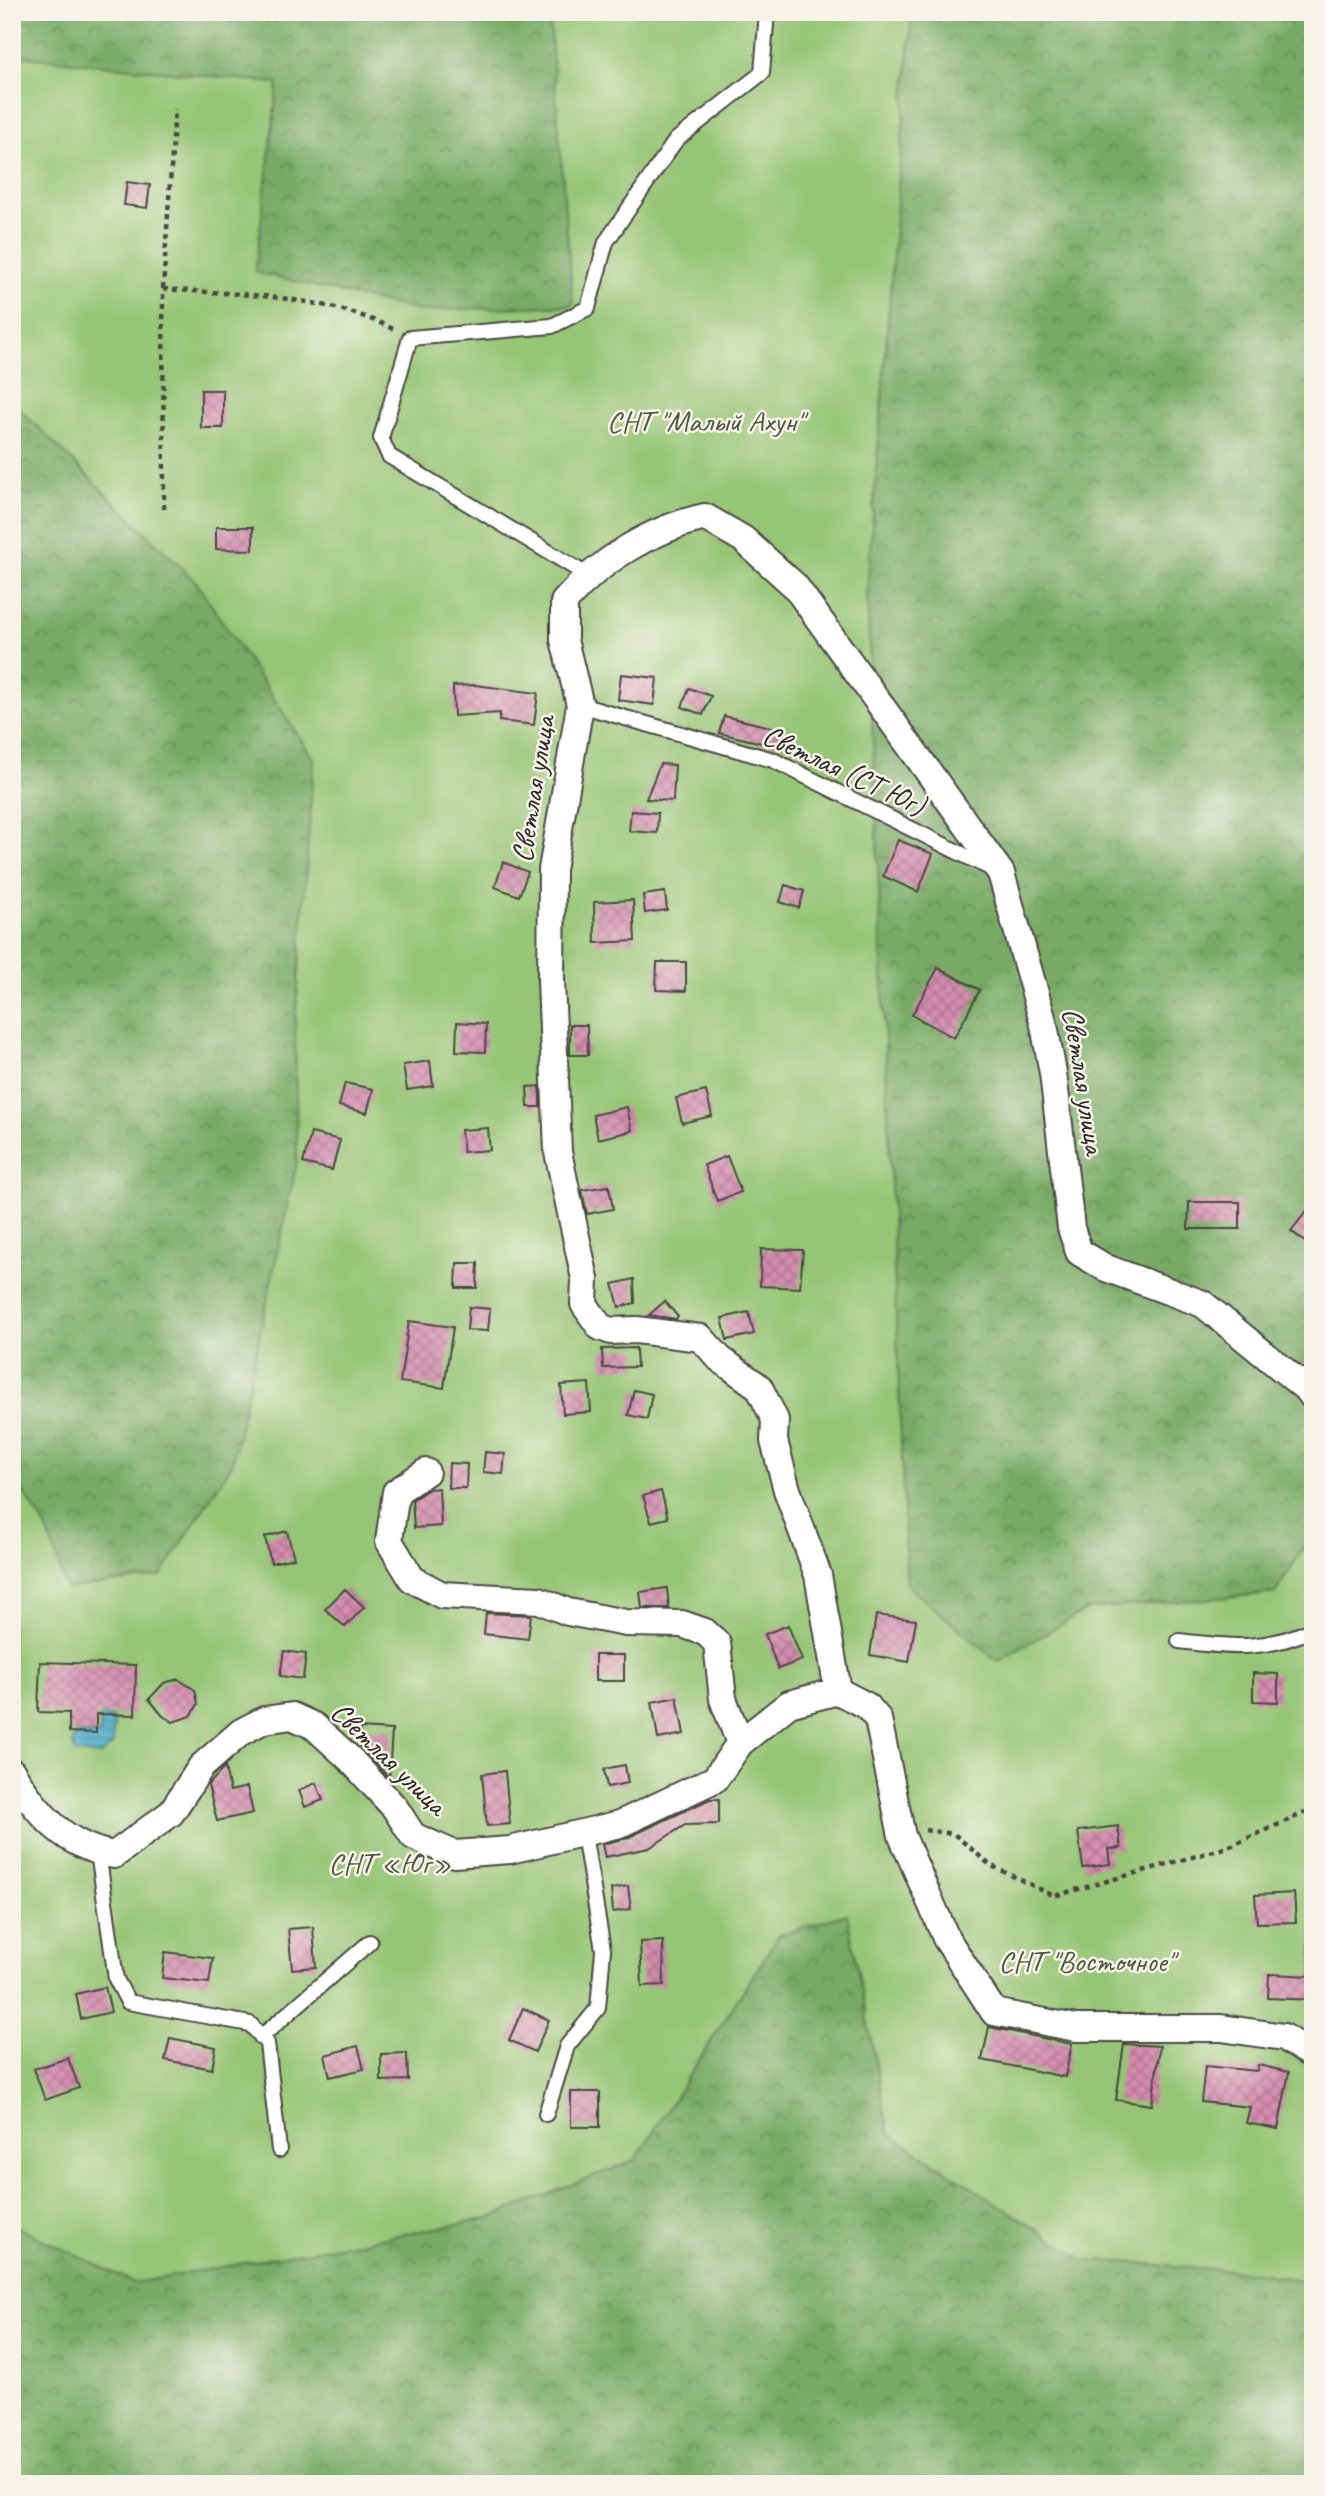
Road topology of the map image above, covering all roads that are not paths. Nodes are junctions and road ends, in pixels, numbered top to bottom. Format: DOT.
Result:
graph roads {
  1 [pos="766,12"];
  2 [pos="587,575"];
  3 [pos="580,705"];
  4 [pos="1000,873"];
  5 [pos="1313,1397"];
  6 [pos="426,1472"];
  7 [pos="1313,1629"];
  8 [pos="1179,1641"];
  9 [pos="838,1691"];
  10 [pos="740,1743"];
  11 [pos="12,1772"];
  12 [pos="584,1834"];
  13 [pos="98,1852"];
  14 [pos="369,1942"];
  15 [pos="261,2037"];
  16 [pos="1313,2056"];
  17 [pos="546,2114"];
  18 [pos="279,2150"];
  1 -- 2 [label="lane"];
  2 -- 3 [label="street, Светлая улица"];
  2 -- 4 [label="street, Светлая улица"];
  3 -- 4 [label="lane, Светлая (СТ Юг)"];
  3 -- 9 [label="street, Светлая улица"];
  4 -- 5 [label="street, Светлая улица"];
  6 -- 10 [label="street"];
  7 -- 8 [label="lane"];
  9 -- 10 [label="street, Светлая улица"];
  9 -- 16 [label="street"];
  10 -- 12 [label="street, Светлая улица"];
  11 -- 13 [label="street"];
  12 -- 13 [label="street, Светлая улица"];
  12 -- 17 [label="lane"];
  13 -- 15 [label="lane"];
  14 -- 15 [label="lane"];
  15 -- 18 [label="lane"];
}
